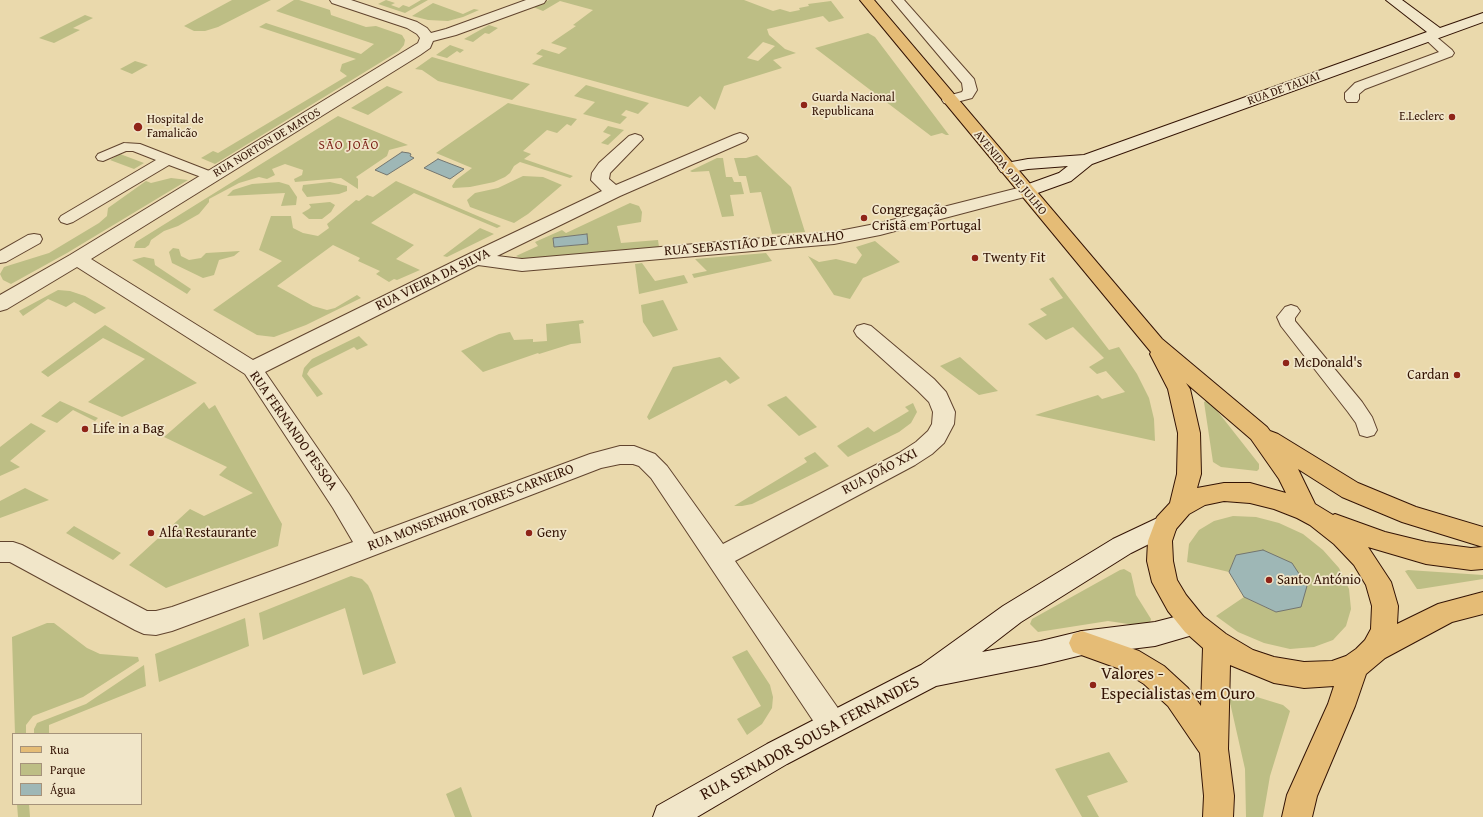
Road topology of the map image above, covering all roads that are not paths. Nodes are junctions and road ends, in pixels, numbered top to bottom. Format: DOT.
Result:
graph roads {
  1 [pos="338,0"];
  2 [pos="538,0"];
  3 [pos="867,0"];
  4 [pos="898,0"];
  5 [pos="1393,0"];
  6 [pos="1483,17"];
  7 [pos="1434,35"];
  8 [pos="427,38"];
  9 [pos="1352,99"];
  10 [pos="949,100"];
  11 [pos="740,138"];
  12 [pos="635,139"];
  13 [pos="103,157"];
  14 [pos="167,160"];
  15 [pos="1086,160"];
  16 [pos="1007,168"];
  17 [pos="112,177"];
  18 [pos="212,177"];
  19 [pos="128,183"];
  20 [pos="1026,191"];
  21 [pos="614,192"];
  22 [pos="67,219"];
  23 [pos="34,239"];
  24 [pos="478,257"];
  25 [pos="0,258"];
  26 [pos="77,259"];
  27 [pos="2,300"];
  28 [pos="1291,311"];
  29 [pos="864,331"];
  30 [pos="1155,344"];
  31 [pos="252,369"];
  32 [pos="1367,430"];
  33 [pos="1259,433"];
  34 [pos="1312,515"];
  35 [pos="1174,516"];
  36 [pos="1483,537"];
  37 [pos="368,546"];
  38 [pos="0,552"];
  39 [pos="718,558"];
  40 [pos="1483,558"];
  41 [pos="1483,603"];
  42 [pos="1194,624"];
  43 [pos="1082,643"];
  44 [pos="1217,643"];
  45 [pos="1365,657"];
  46 [pos="931,674"];
  47 [pos="832,724"];
  48 [pos="1214,749"];
  49 [pos="668,817"];
  50 [pos="1218,817"];
  51 [pos="1297,817"];
  1 -- 8 [label="street"];
  2 -- 8 [label="street"];
  3 -- 10 [label="main road, AVENIDA 9 DE JULHO"];
  4 -- 10 [label="lane"];
  5 -- 7 [label="street"];
  6 -- 7 [label="street, RUA DE TALVAI"];
  7 -- 9 [label="lane"];
  7 -- 15 [label="street, RUA DE TALVAI"];
  8 -- 18 [label="street, RUA NORTON DE MATOS"];
  10 -- 16 [label="main road, AVENIDA 9 DE JULHO"];
  11 -- 21 [label="street, RUA VIEIRA DA SILVA"];
  12 -- 21 [label="street"];
  13 -- 14 [label="lane"];
  14 -- 18 [label="lane"];
  14 -- 19 [label="lane"];
  15 -- 16 [label="street, RUA DE TALVAI"];
  15 -- 20 [label="street, RUA DE TALVAI"];
  16 -- 20 [label="main road, AVENIDA 9 DE JULHO"];
  17 -- 19 [label="lane"];
  18 -- 26 [label="street, RUA NORTON DE MATOS"];
  19 -- 22 [label="lane"];
  20 -- 24 [label="street, RUA SEBASTIÃO DE CARVALHO"];
  20 -- 30 [label="main road, AVENIDA 9 DE JULHO"];
  21 -- 24 [label="street, RUA VIEIRA DA SILVA"];
  23 -- 25 [label="lane"];
  24 -- 31 [label="street, RUA VIEIRA DA SILVA"];
  26 -- 27 [label="street, RUA NORTON DE MATOS"];
  26 -- 31 [label="street, RUA FERNANDO PESSOA"];
  28 -- 32 [label="lane"];
  29 -- 39 [label="street, RUA JOÃO XXI"];
  30 -- 33 [label="main road, AVENIDA 9 DE JULHO"];
  30 -- 35 [label="main road, AVENIDA 9 DE JULHO"];
  31 -- 37 [label="street, RUA FERNANDO PESSOA"];
  33 -- 34 [label="main road, AVENIDA 9 DE JULHO"];
  33 -- 36 [label="main road"];
  34 -- 35 [label="main road"];
  34 -- 40 [label="main road"];
  34 -- 45 [label="main road"];
  35 -- 42 [label="main road, AVENIDA 9 DE JULHO"];
  35 -- 46 [label="street, RUA SENADOR SOUSA FERNANDES"];
  37 -- 38 [label="street, RUA MONSENHOR TORRES CARNEIRO"];
  37 -- 39 [label="street, RUA MONSENHOR TORRES CARNEIRO"];
  39 -- 47 [label="street, RUA MONSENHOR TORRES CARNEIRO"];
  41 -- 45 [label="main road, AVENIDA 9 DE JULHO"];
  42 -- 43 [label="street, RUA SENADOR SOUSA FERNANDES"];
  42 -- 44 [label="main road, AVENIDA 9 DE JULHO"];
  43 -- 46 [label="street, RUA SENADOR SOUSA FERNANDES"];
  43 -- 48 [label="main road"];
  44 -- 45 [label="main road, AVENIDA 9 DE JULHO"];
  44 -- 48 [label="main road"];
  45 -- 51 [label="main road"];
  46 -- 47 [label="street, RUA SENADOR SOUSA FERNANDES"];
  47 -- 49 [label="street, RUA SENADOR SOUSA FERNANDES"];
  48 -- 50 [label="main road"];
}
